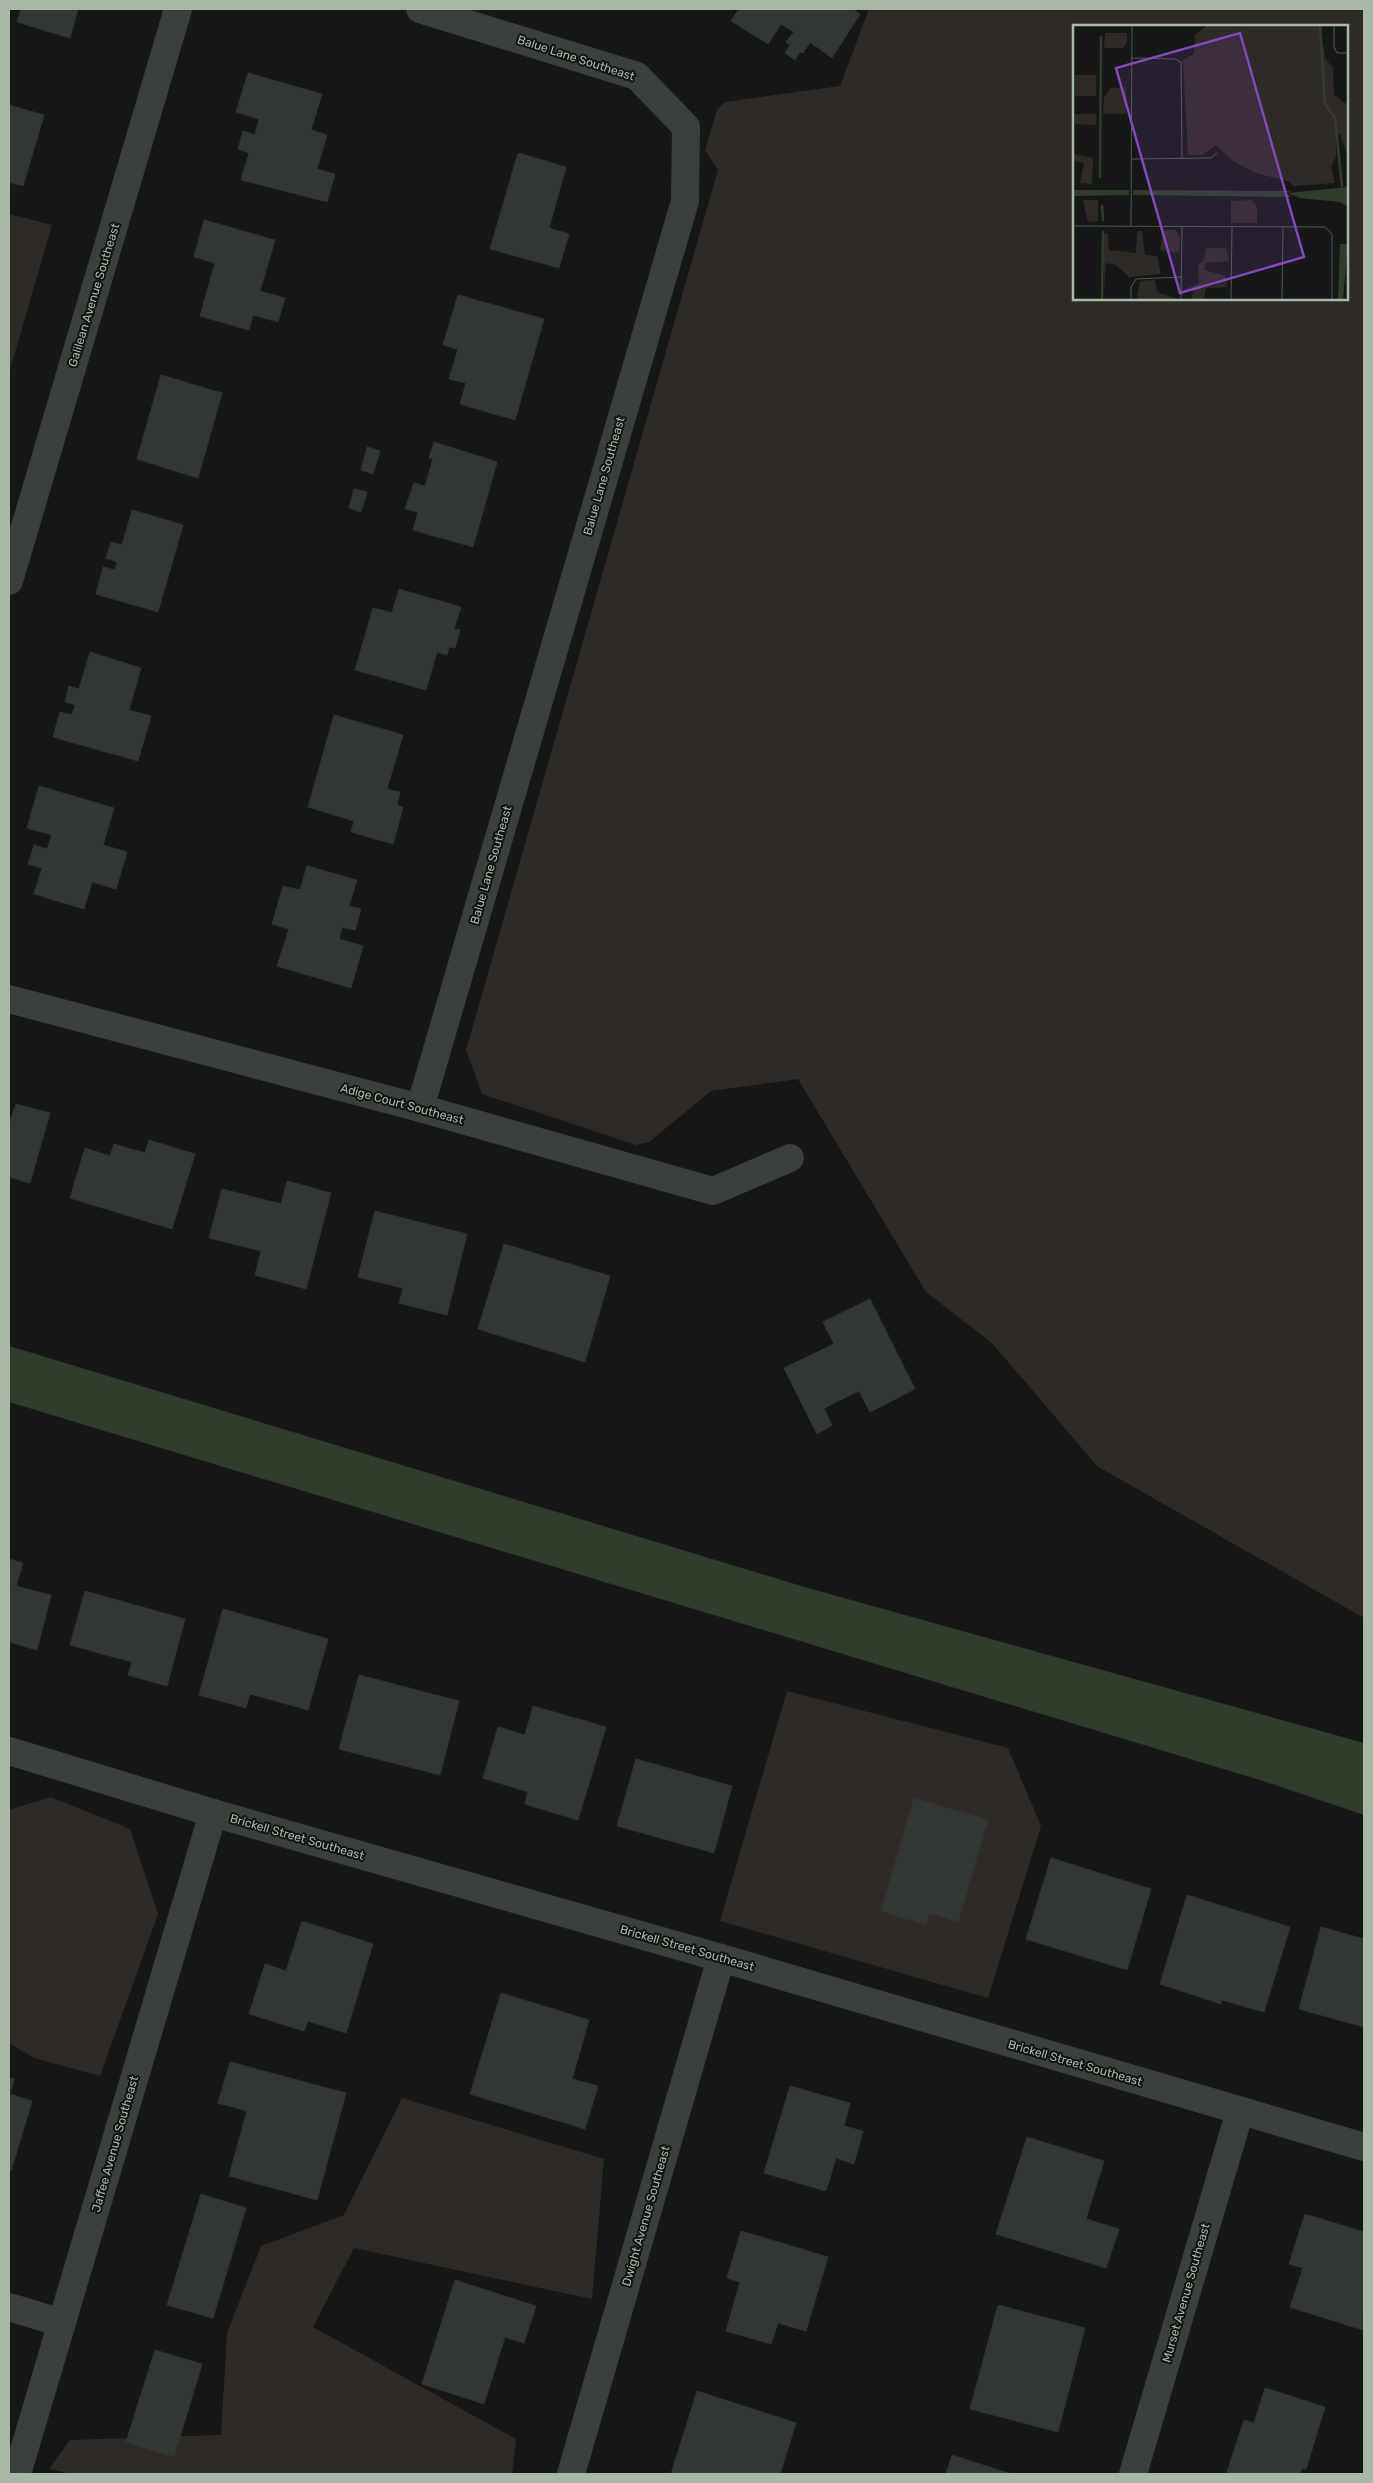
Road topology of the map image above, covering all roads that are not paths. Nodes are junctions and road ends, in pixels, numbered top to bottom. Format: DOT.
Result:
graph roads {
  1 [pos="178,9"];
  2 [pos="420,9"];
  3 [pos="9,580"];
  4 [pos="9,999"];
  5 [pos="420,1108"];
  6 [pos="790,1158"];
  7 [pos="9,1751"];
  8 [pos="213,1813"];
  9 [pos="721,1958"];
  10 [pos="1240,2111"];
  11 [pos="1364,2148"];
  12 [pos="9,2307"];
  13 [pos="62,2323"];
  14 [pos="17,2474"];
  15 [pos="571,2474"];
  16 [pos="1133,2474"];
  1 -- 3 [label="street, Galilean Avenue Southeast"];
  2 -- 5 [label="street, Balue Lane Southeast"];
  4 -- 5 [label="street, Adige Court Southeast"];
  5 -- 6 [label="street, Adige Court Southeast"];
  7 -- 8 [label="street, Brickell Street Southeast"];
  8 -- 9 [label="street, Brickell Street Southeast"];
  8 -- 13 [label="street, Jaffee Avenue Southeast"];
  9 -- 10 [label="street, Brickell Street Southeast"];
  9 -- 15 [label="street, Dwight Avenue Southeast"];
  10 -- 11 [label="street, Brickell Street Southeast"];
  10 -- 16 [label="street, Murset Avenue Southeast"];
  12 -- 13 [label="street"];
  13 -- 14 [label="street, Jaffee Avenue Southeast"];
}
